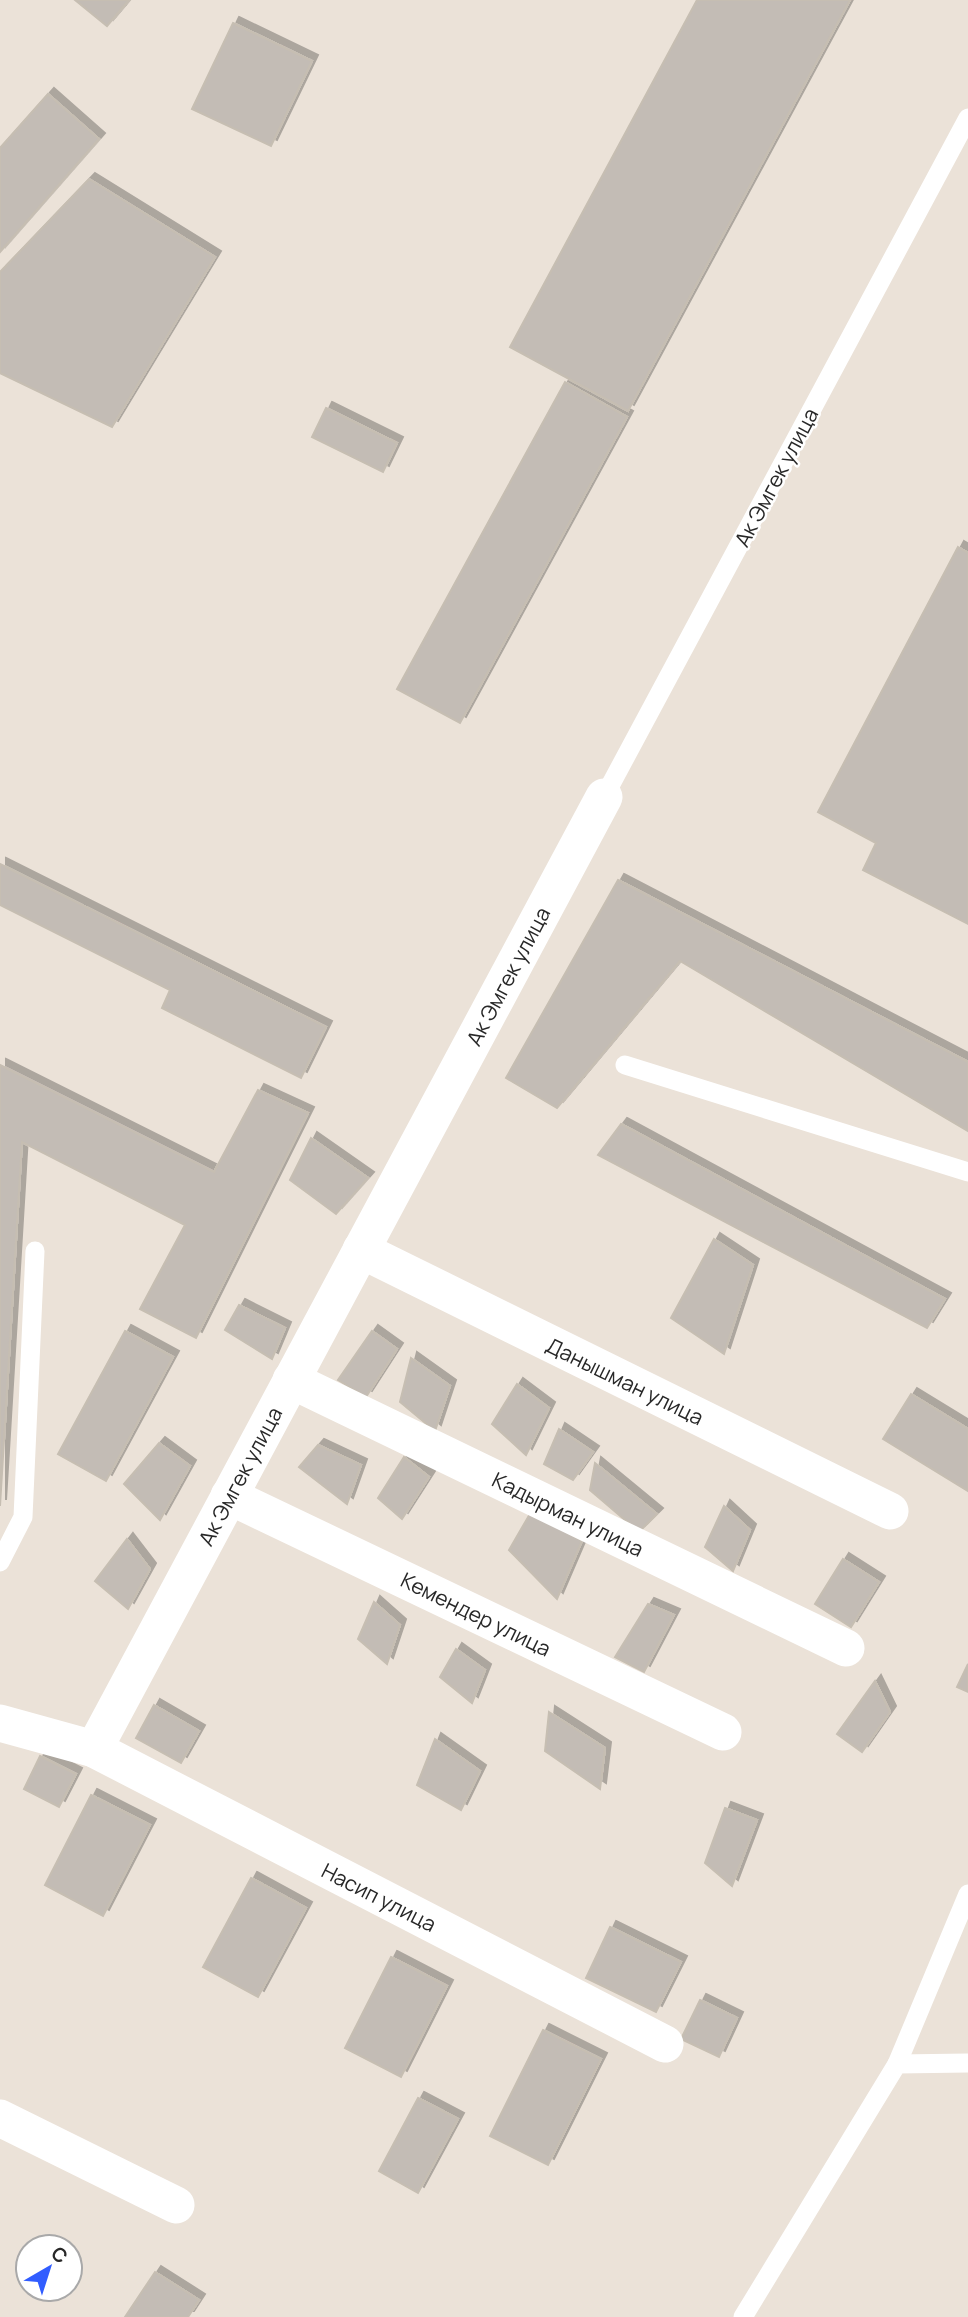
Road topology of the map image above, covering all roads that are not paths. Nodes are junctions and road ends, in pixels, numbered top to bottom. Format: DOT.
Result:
graph roads {
  1 [pos="968,118"];
  2 [pos="604,797"];
  3 [pos="625,1065"];
  4 [pos="968,1172"];
  5 [pos="361,1250"];
  6 [pos="35,1251"];
  7 [pos="291,1380"];
  8 [pos="229,1496"];
  9 [pos="890,1511"];
  10 [pos="0,1562"];
  11 [pos="846,1648"];
  12 [pos="0,1723"];
  13 [pos="723,1732"];
  14 [pos="94,1749"];
  15 [pos="968,1894"];
  16 [pos="665,2044"];
  17 [pos="968,2063"];
  18 [pos="897,2064"];
  19 [pos="0,2118"];
  20 [pos="176,2205"];
  21 [pos="743,2317"];
  1 -- 2 [label="lane, Ак Эмгек улица"];
  2 -- 5 [label="street, Ак Эмгек улица"];
  3 -- 4 [label="lane"];
  5 -- 7 [label="street, Ак Эмгек улица"];
  5 -- 9 [label="street, Данышман улица"];
  6 -- 10 [label="lane"];
  7 -- 8 [label="street, Ак Эмгек улица"];
  7 -- 11 [label="street, Кадырман улица"];
  8 -- 13 [label="street, Кемендер улица"];
  8 -- 14 [label="street, Ак Эмгек улица"];
  12 -- 14 [label="street"];
  14 -- 16 [label="street, Насип улица"];
  15 -- 18 [label="lane"];
  17 -- 18 [label="lane"];
  18 -- 21 [label="lane"];
  19 -- 20 [label="street"];
}
